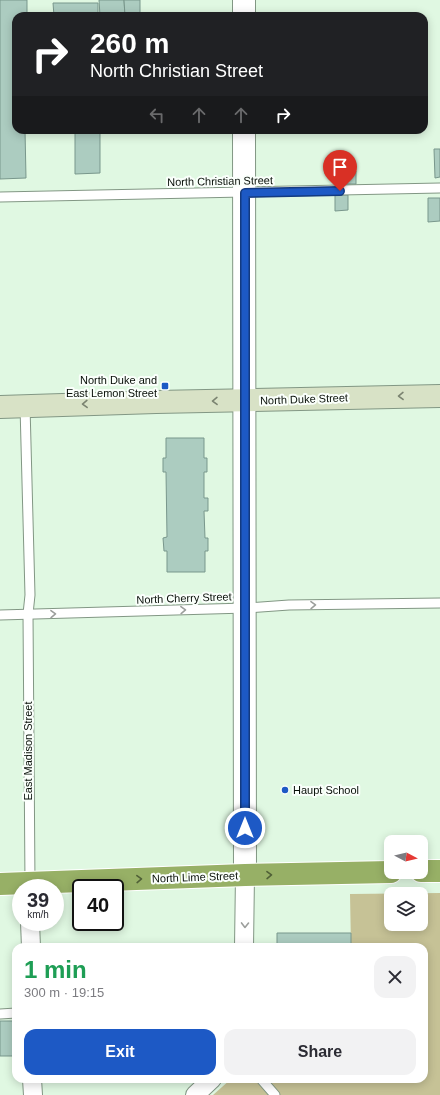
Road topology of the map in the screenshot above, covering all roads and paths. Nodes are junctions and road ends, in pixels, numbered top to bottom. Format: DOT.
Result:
graph roads {
  1 [pos="244,0"];
  2 [pos="244,12"];
  3 [pos="244,134"];
  4 [pos="440,188"];
  5 [pos="245,193"];
  6 [pos="0,197"];
  7 [pos="440,396"];
  8 [pos="245,400"];
  9 [pos="25,406"];
  10 [pos="0,407"];
  11 [pos="440,602"];
  12 [pos="246,608"];
  13 [pos="28,614"];
  14 [pos="0,615"];
  15 [pos="428,871"];
  16 [pos="440,871"];
  17 [pos="384,872"];
  18 [pos="245,875"];
  19 [pos="30,879"];
  20 [pos="64,883"];
  21 [pos="0,884"];
  22 [pos="12,884"];
  23 [pos="30,931"];
  24 [pos="31,943"];
  25 [pos="244,943"];
  26 [pos="12,1013"];
  27 [pos="0,1014"];
  28 [pos="32,1083"];
  29 [pos="208,1083"];
  30 [pos="264,1083"];
  31 [pos="33,1095"];
  32 [pos="195,1095"];
  33 [pos="275,1095"];
  1 -- 2 [label="street"];
  3 -- 5 [label="street"];
  4 -- 5 [label="lane, North Christian Street"];
  5 -- 6 [label="lane, North Christian Street"];
  5 -- 8 [label="street"];
  7 -- 8 [label="main road, North Duke Street, one-way"];
  8 -- 9 [label="main road, North Duke Street, one-way"];
  8 -- 12 [label="street"];
  9 -- 10 [label="main road, North Duke Street"];
  9 -- 13 [label="lane, East Madison Street"];
  12 -- 11 [label="lane, North Cherry Street, one-way"];
  13 -- 12 [label="lane, North Cherry Street, one-way"];
  12 -- 18 [label="street"];
  13 -- 14 [label="lane, North Cherry Street"];
  13 -- 19 [label="lane, East Madison Street"];
  15 -- 16 [label="highway"];
  18 -- 17 [label="highway, North Lime Street, one-way"];
  20 -- 18 [label="highway, North Lime Street, one-way"];
  18 -- 25 [label="street, one-way"];
  21 -- 22 [label="highway, North Lime Street"];
  23 -- 24 [label="street"];
  26 -- 27 [label="lane"];
  28 -- 31 [label="street"];
  29 -- 32 [label="street"];
  30 -- 33 [label="lane"];
}
